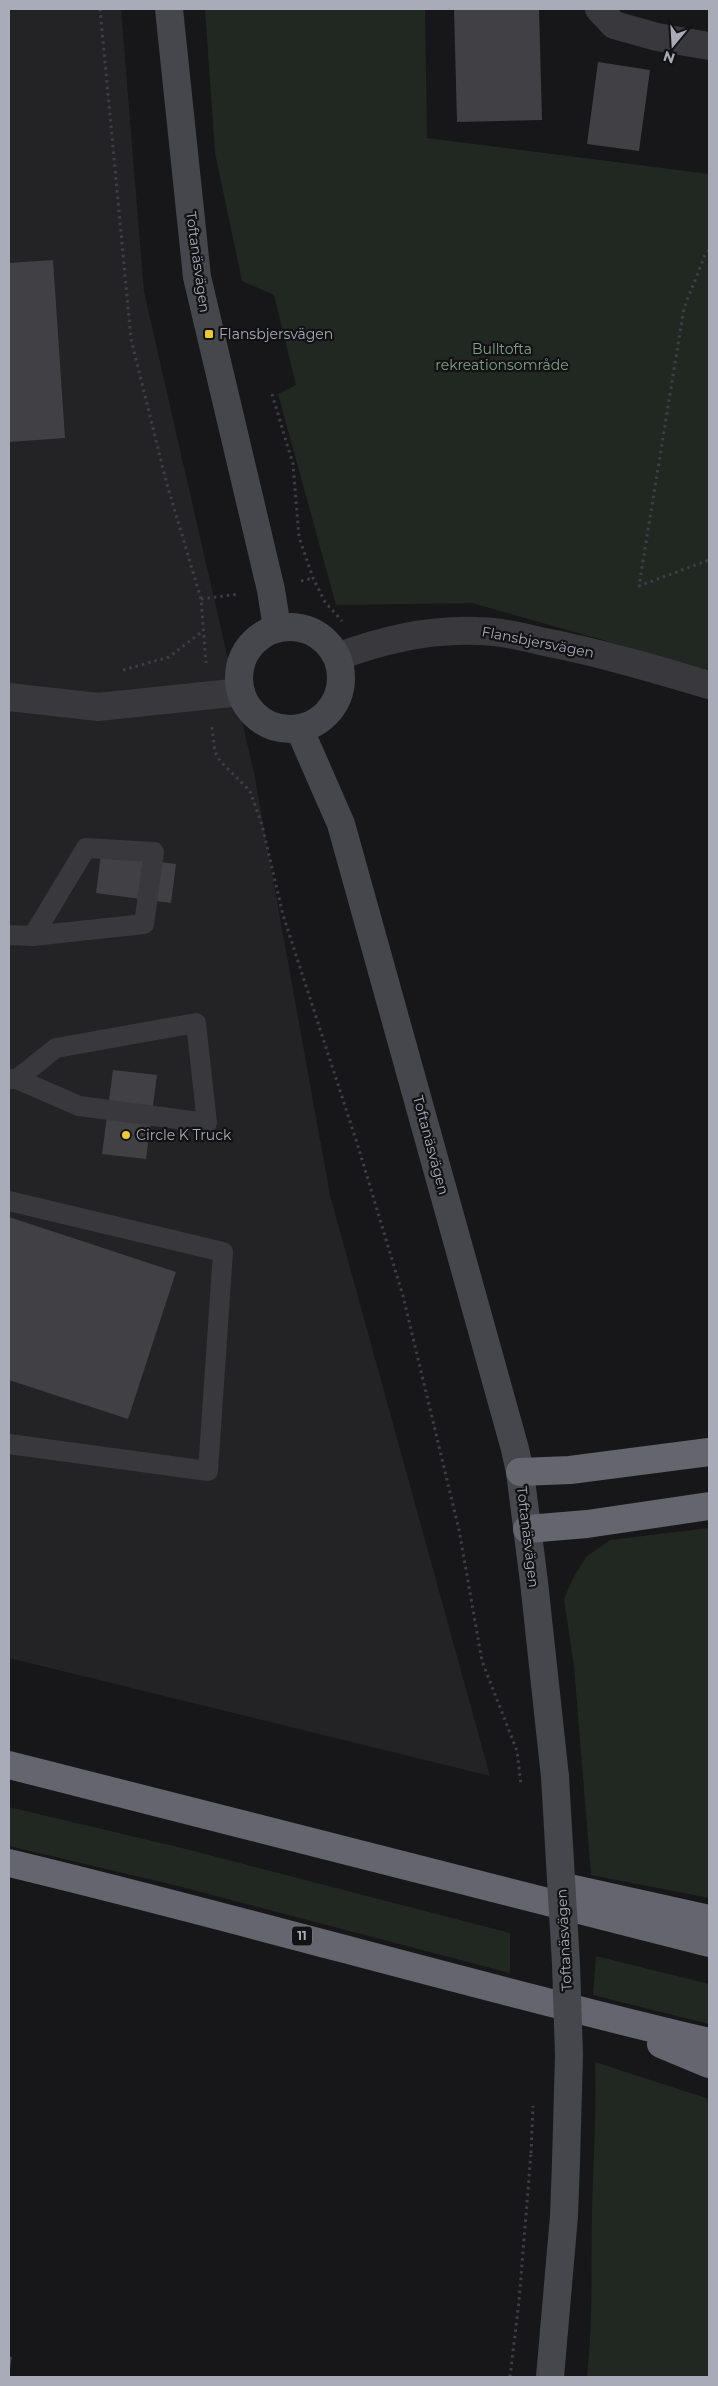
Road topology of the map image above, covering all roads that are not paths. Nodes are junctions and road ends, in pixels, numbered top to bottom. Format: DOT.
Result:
graph roads {
  1 [pos="169,9"];
  2 [pos="599,9"];
  3 [pos="709,46"];
  4 [pos="277,628"];
  5 [pos="337,657"];
  6 [pos="709,685"];
  7 [pos="241,692"];
  8 [pos="9,697"];
  9 [pos="300,728"];
  10 [pos="9,934"];
  11 [pos="33,936"];
  12 [pos="13,1079"];
  13 [pos="9,1201"];
  14 [pos="9,1444"];
  15 [pos="709,1452"];
  16 [pos="520,1472"];
  17 [pos="709,1506"];
  18 [pos="527,1530"];
  19 [pos="9,1765"];
  20 [pos="306,1839"];
  21 [pos="9,1863"];
  22 [pos="709,1919"];
  23 [pos="709,1943"];
  24 [pos="593,2014"];
  25 [pos="709,2042"];
  26 [pos="709,2064"];
  27 [pos="550,2377"];
  1 -- 4 [label="street, Toftanäsvägen"];
  2 -- 3 [label="street"];
  4 -- 5 [label="street"];
  4 -- 7 [label="street"];
  5 -- 6 [label="street, Flansbjersvägen"];
  5 -- 9 [label="street"];
  7 -- 8 [label="street"];
  7 -- 9 [label="street"];
  9 -- 16 [label="street, Toftanäsvägen"];
  10 -- 11 [label="lane"];
  11 -- 11 [label="lane"];
  12 -- 12 [label="lane"];
  13 -- 14 [label="lane"];
  15 -- 16 [label="highway"];
  16 -- 18 [label="street, Toftanäsvägen"];
  17 -- 18 [label="highway"];
  18 -- 27 [label="street, Toftanäsvägen, bridge"];
  19 -- 20 [label="highway"];
  20 -- 22 [label="highway"];
  20 -- 23 [label="highway"];
  21 -- 24 [label="highway, 11"];
  24 -- 25 [label="highway, 11"];
  24 -- 26 [label="highway"];
}
